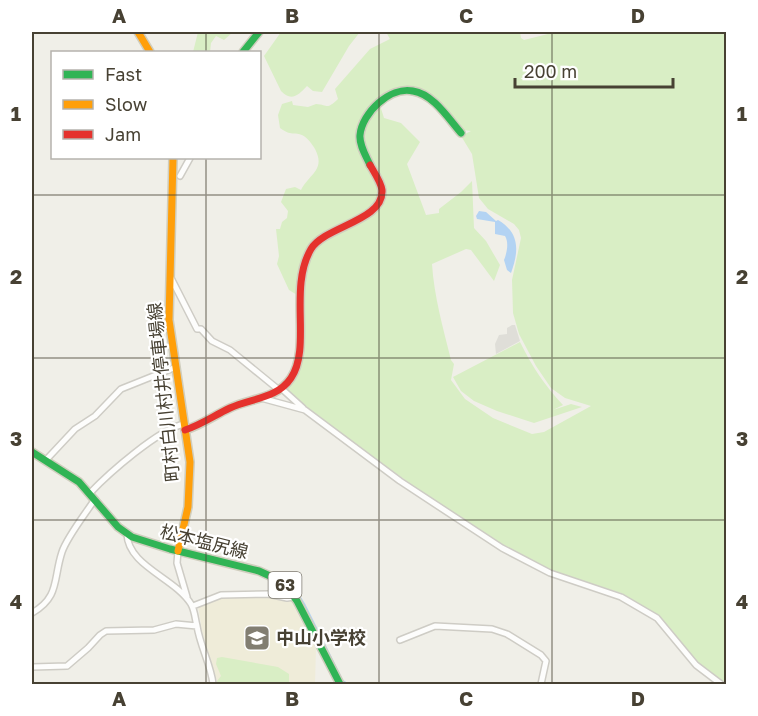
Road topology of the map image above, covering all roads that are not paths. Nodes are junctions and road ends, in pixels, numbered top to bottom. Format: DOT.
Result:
graph roads {
  1 [pos="138,32"];
  2 [pos="259,32"];
  3 [pos="149,51"];
  4 [pos="244,51"];
  5 [pos="461,133"];
  6 [pos="173,159"];
  7 [pos="189,159"];
  8 [pos="180,176"];
  9 [pos="169,274"];
  10 [pos="176,367"];
  11 [pos="280,389"];
  12 [pos="261,398"];
  13 [pos="305,410"];
  14 [pos="185,427"];
  15 [pos="32,452"];
  16 [pos="46,460"];
  17 [pos="90,493"];
  18 [pos="95,499"];
  19 [pos="127,534"];
  20 [pos="178,551"];
  21 [pos="187,597"];
  22 [pos="294,597"];
  23 [pos="193,606"];
  24 [pos="32,613"];
  25 [pos="197,626"];
  26 [pos="400,640"];
  27 [pos="32,667"];
  28 [pos="213,684"];
  29 [pos="340,684"];
  30 [pos="541,684"];
  31 [pos="721,684"];
  1 -- 3 [label="main road"];
  2 -- 4 [label="main road"];
  5 -- 11 [label="main road"];
  6 -- 9 [label="main road, 町村白川村井停車場線"];
  7 -- 8 [label="street"];
  9 -- 10 [label="main road, 町村白川村井停車場線"];
  9 -- 11 [label="street"];
  10 -- 14 [label="main road, 町村白川村井停車場線"];
  10 -- 16 [label="street"];
  11 -- 12 [label="main road"];
  11 -- 13 [label="street"];
  12 -- 13 [label="street"];
  12 -- 14 [label="main road"];
  13 -- 31 [label="street"];
  14 -- 17 [label="street"];
  14 -- 20 [label="main road, 町村白川村井停車場線"];
  15 -- 16 [label="main road, 松本塩尻線 / 63"];
  16 -- 17 [label="main road, 松本塩尻線 / 63"];
  17 -- 18 [label="main road, 松本塩尻線 / 63"];
  18 -- 19 [label="main road, 松本塩尻線 / 63"];
  18 -- 24 [label="street"];
  19 -- 20 [label="main road, 松本塩尻線 / 63"];
  19 -- 21 [label="street"];
  20 -- 21 [label="street"];
  20 -- 22 [label="main road, 松本塩尻線 / 63"];
  21 -- 23 [label="street"];
  22 -- 23 [label="street"];
  22 -- 29 [label="main road, 松本塩尻線 / 63"];
  23 -- 25 [label="street"];
  25 -- 27 [label="street"];
  25 -- 28 [label="street"];
  26 -- 30 [label="street"];
}
